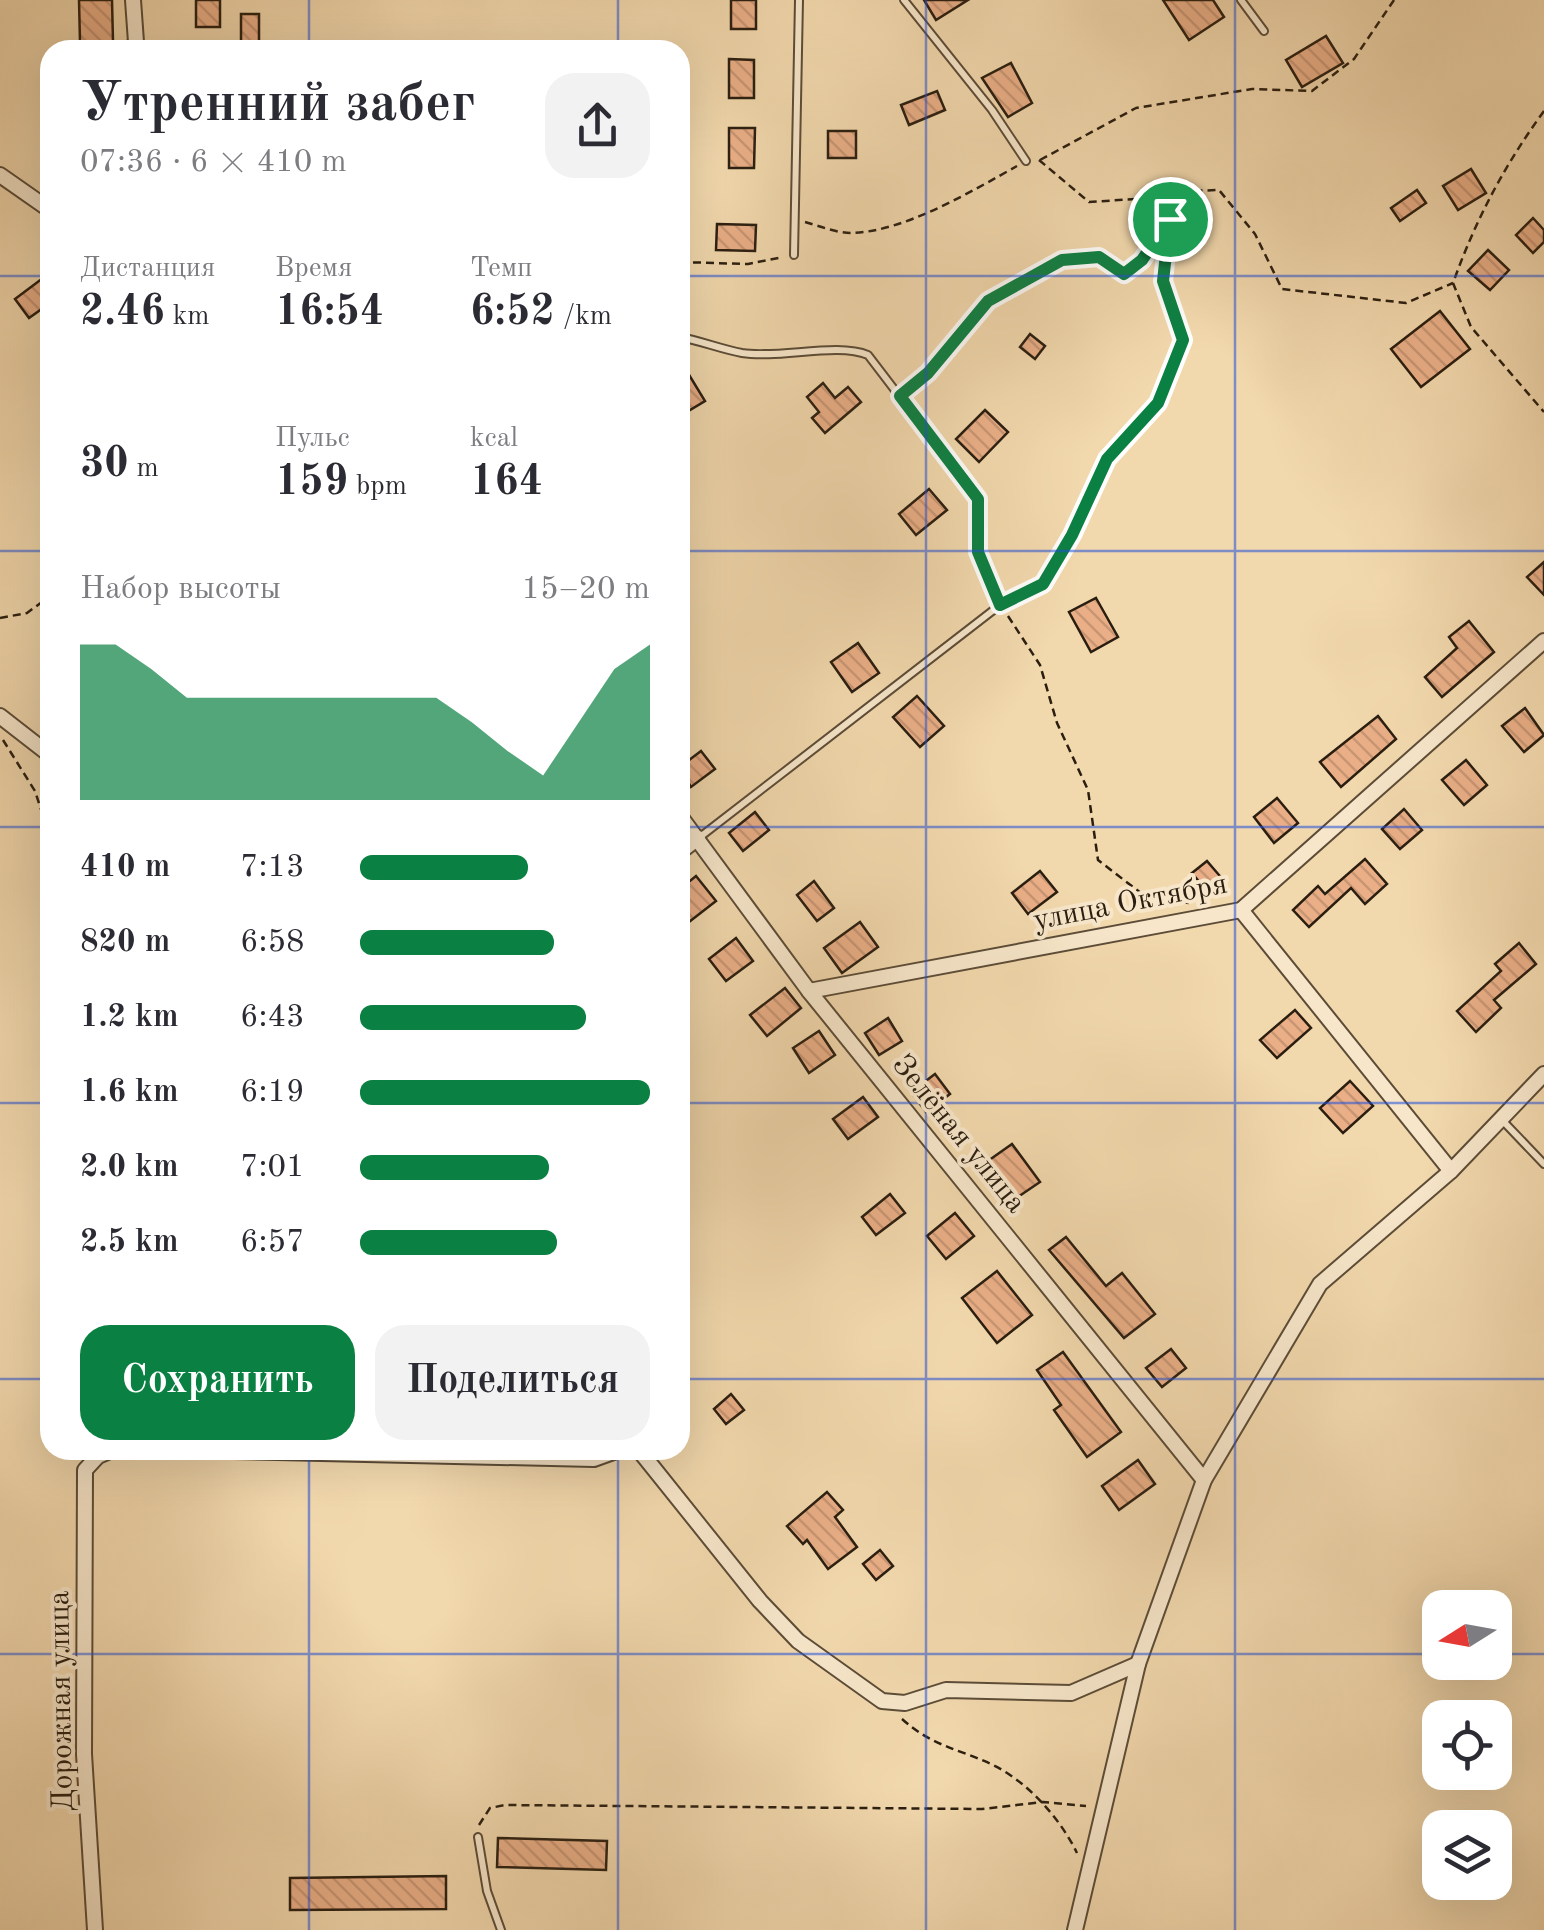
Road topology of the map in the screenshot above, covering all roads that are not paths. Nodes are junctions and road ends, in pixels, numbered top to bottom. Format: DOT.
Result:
graph roads {
  1 [pos="133,0"];
  2 [pos="799,0"];
  3 [pos="904,0"];
  4 [pos="1241,0"];
  5 [pos="1264,31"];
  6 [pos="136,40"];
  7 [pos="1026,161"];
  8 [pos="0,175"];
  9 [pos="40,203"];
  10 [pos="794,255"];
  11 [pos="690,339"];
  12 [pos="1544,641"];
  13 [pos="0,716"];
  14 [pos="40,747"];
  15 [pos="690,828"];
  16 [pos="698,838"];
  17 [pos="690,844"];
  18 [pos="1241,910"];
  19 [pos="810,991"];
  20 [pos="1544,1074"];
  21 [pos="1501,1119"];
  22 [pos="1544,1164"];
  23 [pos="1451,1171"];
  24 [pos="95,1460"];
  25 [pos="647,1460"];
  26 [pos="1204,1480"];
  27 [pos="1138,1664"];
  28 [pos="478,1838"];
  29 [pos="94,1930"];
  30 [pos="501,1930"];
  31 [pos="1075,1930"];
  1 -- 6 [label="street"];
  2 -- 10 [label="lane"];
  3 -- 7 [label="lane"];
  4 -- 5 [label="lane"];
  8 -- 9 [label="street"];
  11 -- 16 [label="lane"];
  12 -- 18 [label="street, улица Октября"];
  13 -- 14 [label="street"];
  15 -- 16 [label="street, Зелёная улица"];
  16 -- 17 [label="street"];
  16 -- 19 [label="street, Зелёная улица"];
  18 -- 19 [label="street, улица Октября"];
  18 -- 23 [label="street"];
  19 -- 26 [label="street, Зелёная улица"];
  20 -- 21 [label="street"];
  21 -- 22 [label="lane"];
  21 -- 23 [label="street"];
  23 -- 26 [label="street"];
  24 -- 29 [label="street, Дорожная улица"];
  25 -- 27 [label="street"];
  26 -- 27 [label="street"];
  27 -- 31 [label="street"];
  28 -- 30 [label="lane"];
}
